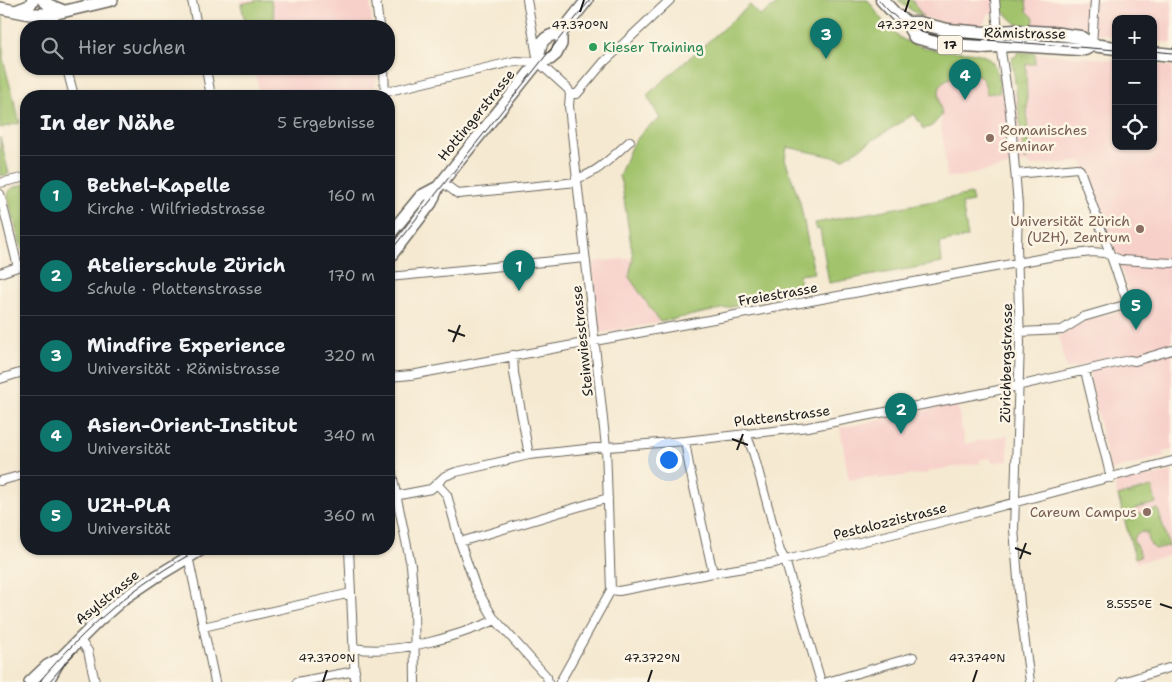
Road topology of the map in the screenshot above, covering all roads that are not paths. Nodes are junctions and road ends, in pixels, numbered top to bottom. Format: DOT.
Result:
graph roads {
  1 [pos="33,0"];
  2 [pos="43,0"];
  3 [pos="112,0"];
  4 [pos="192,0"];
  5 [pos="376,0"];
  6 [pos="527,0"];
  7 [pos="588,0"];
  8 [pos="670,0"];
  9 [pos="882,0"];
  10 [pos="995,0"];
  11 [pos="1095,0"];
  12 [pos="0,8"];
  13 [pos="18,10"];
  14 [pos="64,11"];
  15 [pos="52,14"];
  16 [pos="54,20"];
  17 [pos="196,20"];
  18 [pos="378,20"];
  19 [pos="907,23"];
  20 [pos="998,31"];
  21 [pos="561,33"];
  22 [pos="1001,45"];
  23 [pos="1092,45"];
  24 [pos="1112,48"];
  25 [pos="1157,53"];
  26 [pos="1172,55"];
  27 [pos="538,62"];
  28 [pos="69,75"];
  29 [pos="207,75"];
  30 [pos="384,75"];
  31 [pos="72,90"];
  32 [pos="210,90"];
  33 [pos="385,90"];
  34 [pos="395,91"];
  35 [pos="570,94"];
  36 [pos="630,141"];
  37 [pos="1016,174"];
  38 [pos="20,179"];
  39 [pos="577,180"];
  40 [pos="0,184"];
  41 [pos="440,185"];
  42 [pos="0,194"];
  43 [pos="395,228"];
  44 [pos="395,250"];
  45 [pos="1111,256"];
  46 [pos="585,258"];
  47 [pos="1019,263"];
  48 [pos="1172,263"];
  49 [pos="18,267"];
  50 [pos="0,273"];
  51 [pos="395,276"];
  52 [pos="1020,332"];
  53 [pos="594,340"];
  54 [pos="1172,350"];
  55 [pos="513,355"];
  56 [pos="1085,371"];
  57 [pos="20,373"];
  58 [pos="395,376"];
  59 [pos="0,379"];
  60 [pos="1019,386"];
  61 [pos="746,433"];
  62 [pos="685,441"];
  63 [pos="606,447"];
  64 [pos="529,456"];
  65 [pos="1172,461"];
  66 [pos="20,475"];
  67 [pos="1111,478"];
  68 [pos="0,480"];
  69 [pos="437,484"];
  70 [pos="395,496"];
  71 [pos="608,498"];
  72 [pos="1014,503"];
  73 [pos="395,504"];
  74 [pos="460,542"];
  75 [pos="349,555"];
  76 [pos="188,556"];
  77 [pos="785,560"];
  78 [pos="713,573"];
  79 [pos="612,590"];
  80 [pos="351,593"];
  81 [pos="496,620"];
  82 [pos="203,626"];
  83 [pos="79,639"];
  84 [pos="416,645"];
  85 [pos="354,648"];
  86 [pos="913,656"];
  87 [pos="61,658"];
  88 [pos="1172,667"];
  89 [pos="355,671"];
  90 [pos="30,682"];
  91 [pos="47,682"];
  92 [pos="95,682"];
  93 [pos="215,682"];
  94 [pos="297,682"];
  95 [pos="355,682"];
  96 [pos="415,682"];
  97 [pos="548,682"];
  98 [pos="560,682"];
  99 [pos="821,682"];
  100 [pos="827,682"];
  101 [pos="1030,682"];
  102 [pos="1122,682"];
  1 -- 13 [label="main road"];
  2 -- 14 [label="main road"];
  3 -- 14 [label="main road"];
  4 -- 17 [label="street"];
  5 -- 18 [label="street"];
  6 -- 27 [label="street"];
  7 -- 21 [label="main road, Hottingerstrasse"];
  8 -- 35 [label="street"];
  9 -- 19 [label="main road, Rämistrasse / 17"];
  10 -- 20 [label="street, Zürichbergstrasse"];
  11 -- 23 [label="street"];
  12 -- 13 [label="main road"];
  13 -- 15 [label="main road"];
  14 -- 15 [label="main road"];
  15 -- 16 [label="street"];
  19 -- 20 [label="main road, Rämistrasse / 17"];
  19 -- 22 [label="main road, Rämistrasse / 17"];
  20 -- 22 [label="street, Zürichbergstrasse"];
  20 -- 23 [label="main road, Rämistrasse / 17"];
  21 -- 27 [label="main road, Hottingerstrasse"];
  21 -- 27 [label="main road, Hottingerstrasse"];
  22 -- 23 [label="main road, Rämistrasse / 17"];
  22 -- 37 [label="street, Zürichbergstrasse"];
  23 -- 24 [label="main road, Rämistrasse / 17"];
  25 -- 26 [label="main road"];
  27 -- 34 [label="street"];
  27 -- 35 [label="street"];
  27 -- 41 [label="main road, Hottingerstrasse"];
  28 -- 31 [label="street"];
  29 -- 32 [label="street"];
  30 -- 33 [label="street"];
  35 -- 39 [label="street, Steinwiesstrasse"];
  36 -- 39 [label="street"];
  37 -- 45 [label="street"];
  37 -- 47 [label="street, Zürichbergstrasse"];
  38 -- 40 [label="street"];
  39 -- 41 [label="street"];
  39 -- 46 [label="street, Steinwiesstrasse"];
  41 -- 43 [label="main road, Hottingerstrasse"];
  41 -- 44 [label="main road, Hottingerstrasse"];
  42 -- 49 [label="street"];
  45 -- 47 [label="street, Freiestrasse"];
  45 -- 48 [label="street, Freiestrasse"];
  45 -- 52 [label="street"];
  46 -- 51 [label="street"];
  46 -- 53 [label="street, Steinwiesstrasse"];
  47 -- 52 [label="street, Zürichbergstrasse"];
  47 -- 53 [label="street, Freiestrasse"];
  49 -- 50 [label="street"];
  52 -- 60 [label="street, Zürichbergstrasse"];
  53 -- 55 [label="street, Freiestrasse"];
  53 -- 63 [label="street, Steinwiesstrasse"];
  54 -- 56 [label="street, Plattenstrasse"];
  55 -- 58 [label="street, Freiestrasse"];
  55 -- 64 [label="street"];
  56 -- 60 [label="street, Plattenstrasse"];
  56 -- 67 [label="street"];
  57 -- 59 [label="street"];
  60 -- 61 [label="street, Plattenstrasse"];
  60 -- 72 [label="street, Zürichbergstrasse"];
  61 -- 62 [label="street, Plattenstrasse"];
  61 -- 77 [label="street"];
  62 -- 63 [label="street, Plattenstrasse"];
  62 -- 78 [label="street"];
  63 -- 64 [label="street, Plattenstrasse"];
  63 -- 71 [label="street, Steinwiesstrasse"];
  64 -- 69 [label="street, Plattenstrasse"];
  65 -- 67 [label="street, Pestalozzistrasse"];
  66 -- 68 [label="street"];
  67 -- 72 [label="street, Pestalozzistrasse"];
  69 -- 70 [label="street, Plattenstrasse"];
  69 -- 74 [label="street"];
  71 -- 74 [label="street"];
  71 -- 79 [label="street, Steinwiesstrasse"];
  72 -- 77 [label="street, Pestalozzistrasse"];
  72 -- 101 [label="street, Zürichbergstrasse"];
  73 -- 84 [label="street"];
  74 -- 81 [label="street"];
  75 -- 80 [label="street"];
  76 -- 82 [label="street"];
  76 -- 83 [label="main road, Asylstrasse"];
  77 -- 78 [label="street, Pestalozzistrasse"];
  77 -- 99 [label="street"];
  78 -- 79 [label="street, Pestalozzistrasse"];
  79 -- 98 [label="street"];
  80 -- 82 [label="street"];
  80 -- 85 [label="street"];
  81 -- 84 [label="street"];
  81 -- 97 [label="street"];
  82 -- 93 [label="street"];
  83 -- 87 [label="main road, Asylstrasse"];
  83 -- 92 [label="street"];
  84 -- 85 [label="street"];
  84 -- 96 [label="street"];
  85 -- 89 [label="street"];
  86 -- 100 [label="street"];
  87 -- 90 [label="main road, Asylstrasse"];
  87 -- 91 [label="main road, Asylstrasse"];
  88 -- 102 [label="street"];
  89 -- 94 [label="street"];
  89 -- 95 [label="street"];
}
